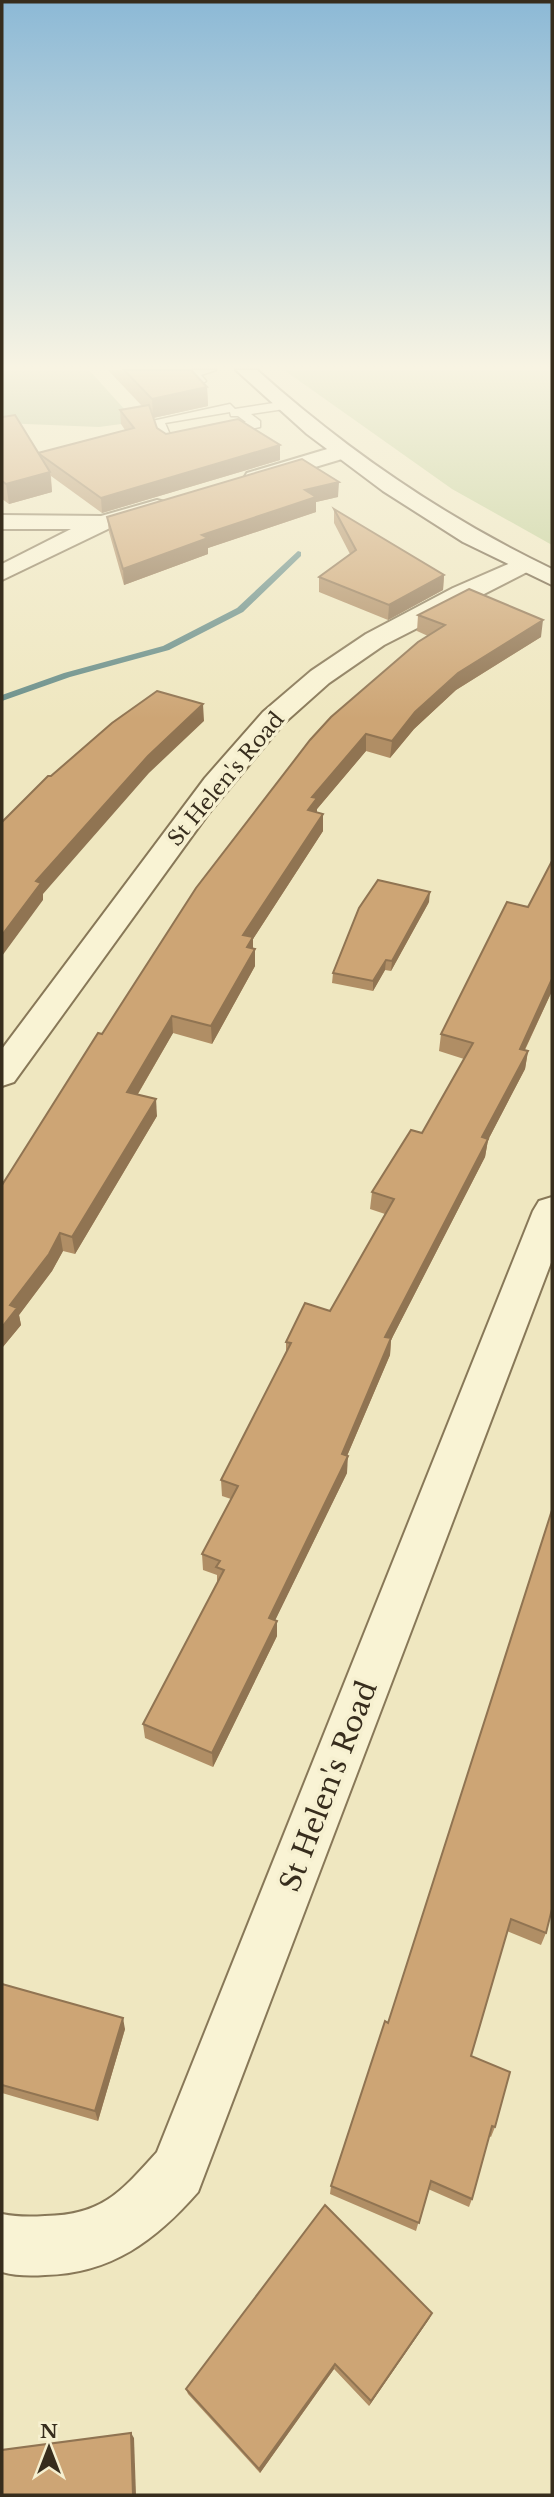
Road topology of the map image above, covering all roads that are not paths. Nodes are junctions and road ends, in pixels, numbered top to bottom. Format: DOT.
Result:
graph roads {
  1 [pos="394,487"];
  2 [pos="176,501"];
  3 [pos="2,522"];
  4 [pos="102,523"];
  5 [pos="522,565"];
  6 [pos="2,573"];
  7 [pos="552,579"];
  8 [pos="2,1074"];
  9 [pos="552,1210"];
  10 [pos="2,2243"];
  1 -- 5 [label="street"];
  2 -- 4 [label="street"];
  3 -- 4 [label="street"];
  4 -- 6 [label="street"];
  5 -- 7 [label="street"];
  5 -- 8 [label="street, St Helen's Road"];
  9 -- 10 [label="street, St Helen's Road"];
}
